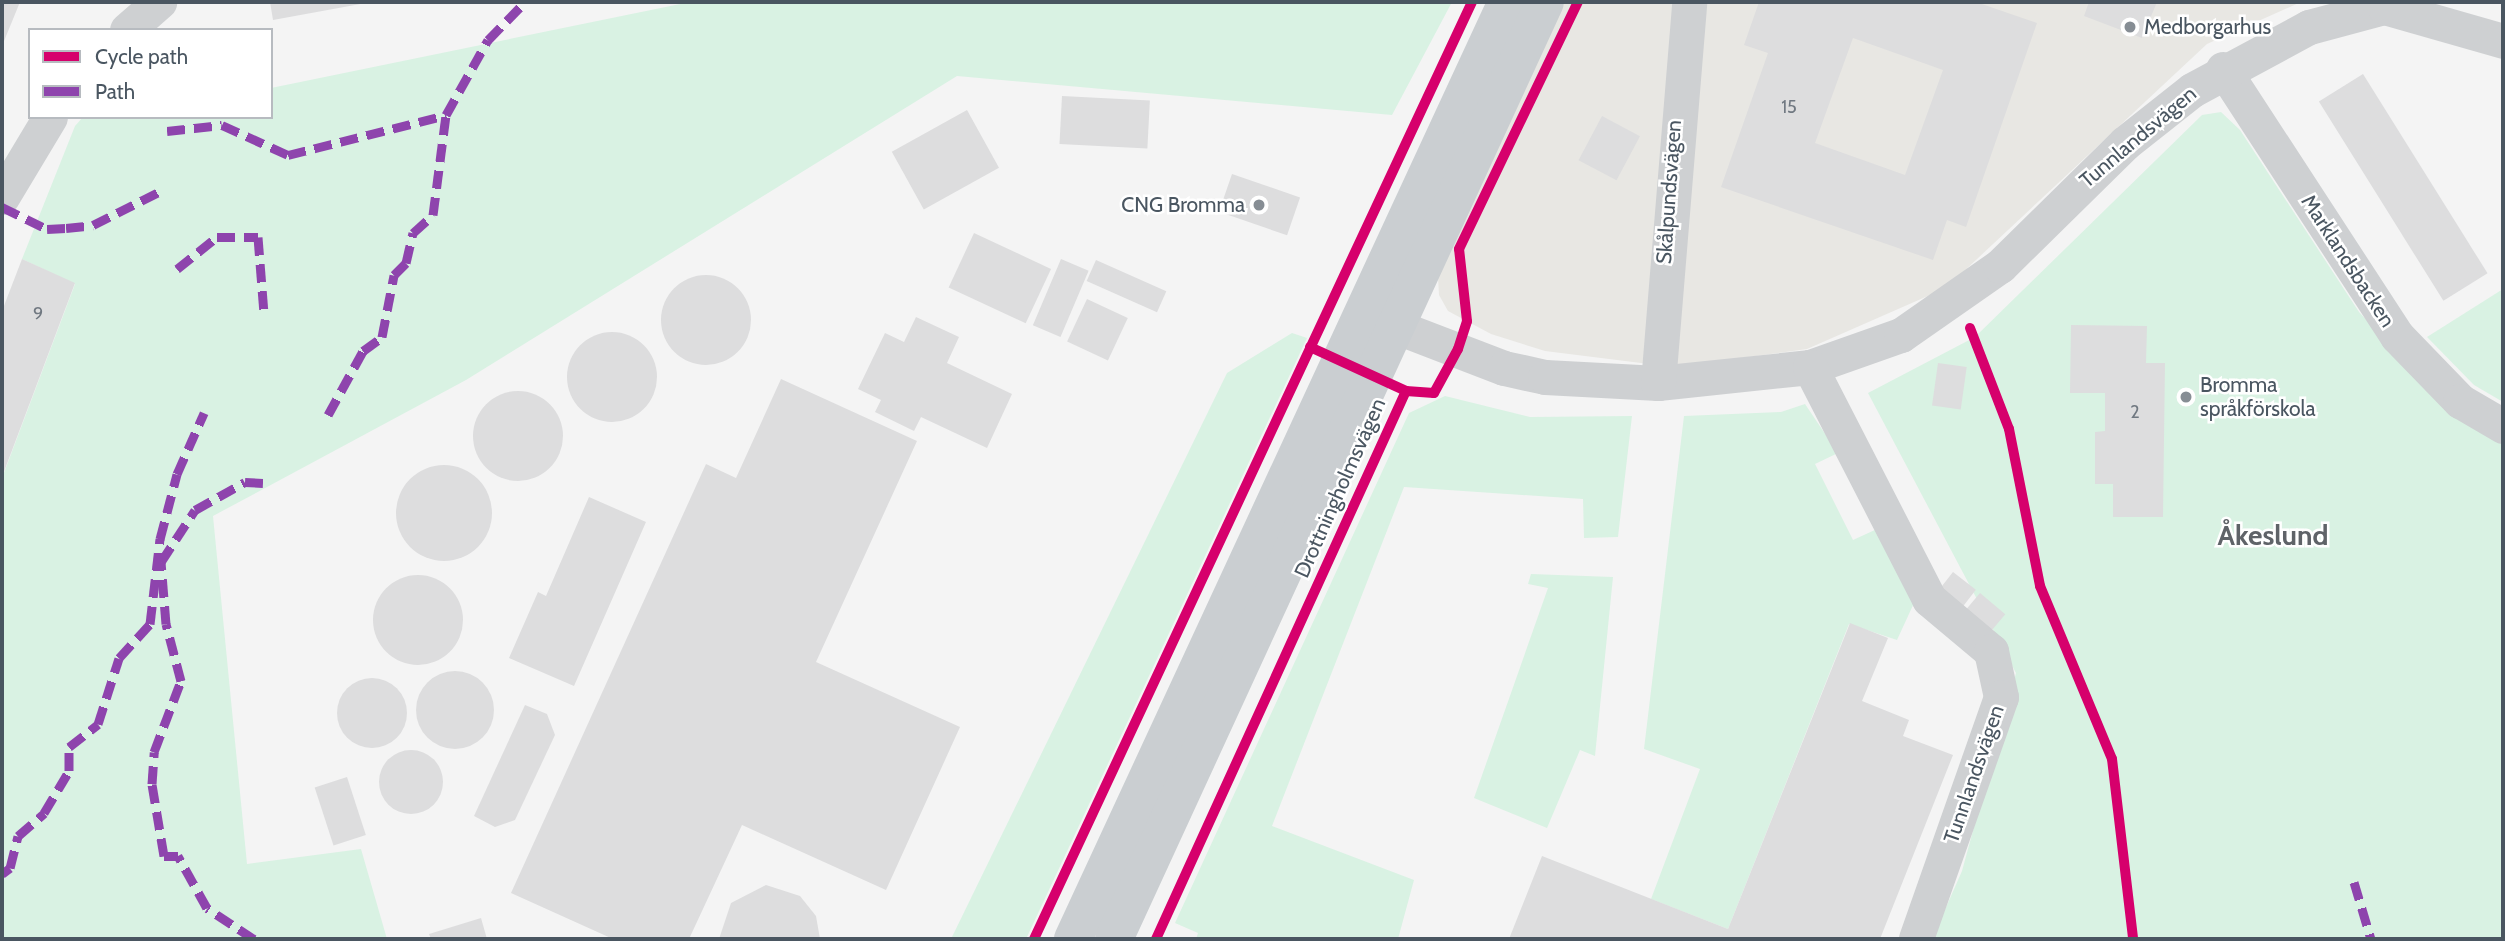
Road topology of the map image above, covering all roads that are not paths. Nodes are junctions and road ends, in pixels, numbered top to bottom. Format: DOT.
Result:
graph roads {
  1 [pos="159,2"];
  2 [pos="1507,2"];
  3 [pos="1545,2"];
  4 [pos="1689,2"];
  5 [pos="2349,8"];
  6 [pos="129,28"];
  7 [pos="2503,41"];
  8 [pos="2223,69"];
  9 [pos="49,119"];
  10 [pos="2,197"];
  11 [pos="1380,320"];
  12 [pos="1810,368"];
  13 [pos="1658,383"];
  14 [pos="2503,426"];
  15 [pos="1073,939"];
  16 [pos="1114,939"];
  17 [pos="1916,939"];
  1 -- 6 [label="street"];
  2 -- 11 [label="main road, Drottningholmsvägen"];
  3 -- 11 [label="main road, Drottningholmsvägen"];
  4 -- 13 [label="street, Skålpundsvägen"];
  5 -- 7 [label="street, Tunnlandsvägen"];
  5 -- 8 [label="street, Tunnlandsvägen"];
  8 -- 12 [label="street, Tunnlandsvägen"];
  8 -- 14 [label="street, Marklandsbacken"];
  9 -- 10 [label="street"];
  11 -- 13 [label="street, Tunnlandsvägen"];
  11 -- 15 [label="main road, Drottningholmsvägen"];
  11 -- 16 [label="main road, Drottningholmsvägen"];
  12 -- 13 [label="street, Tunnlandsvägen"];
  12 -- 17 [label="street, Tunnlandsvägen"];
}
